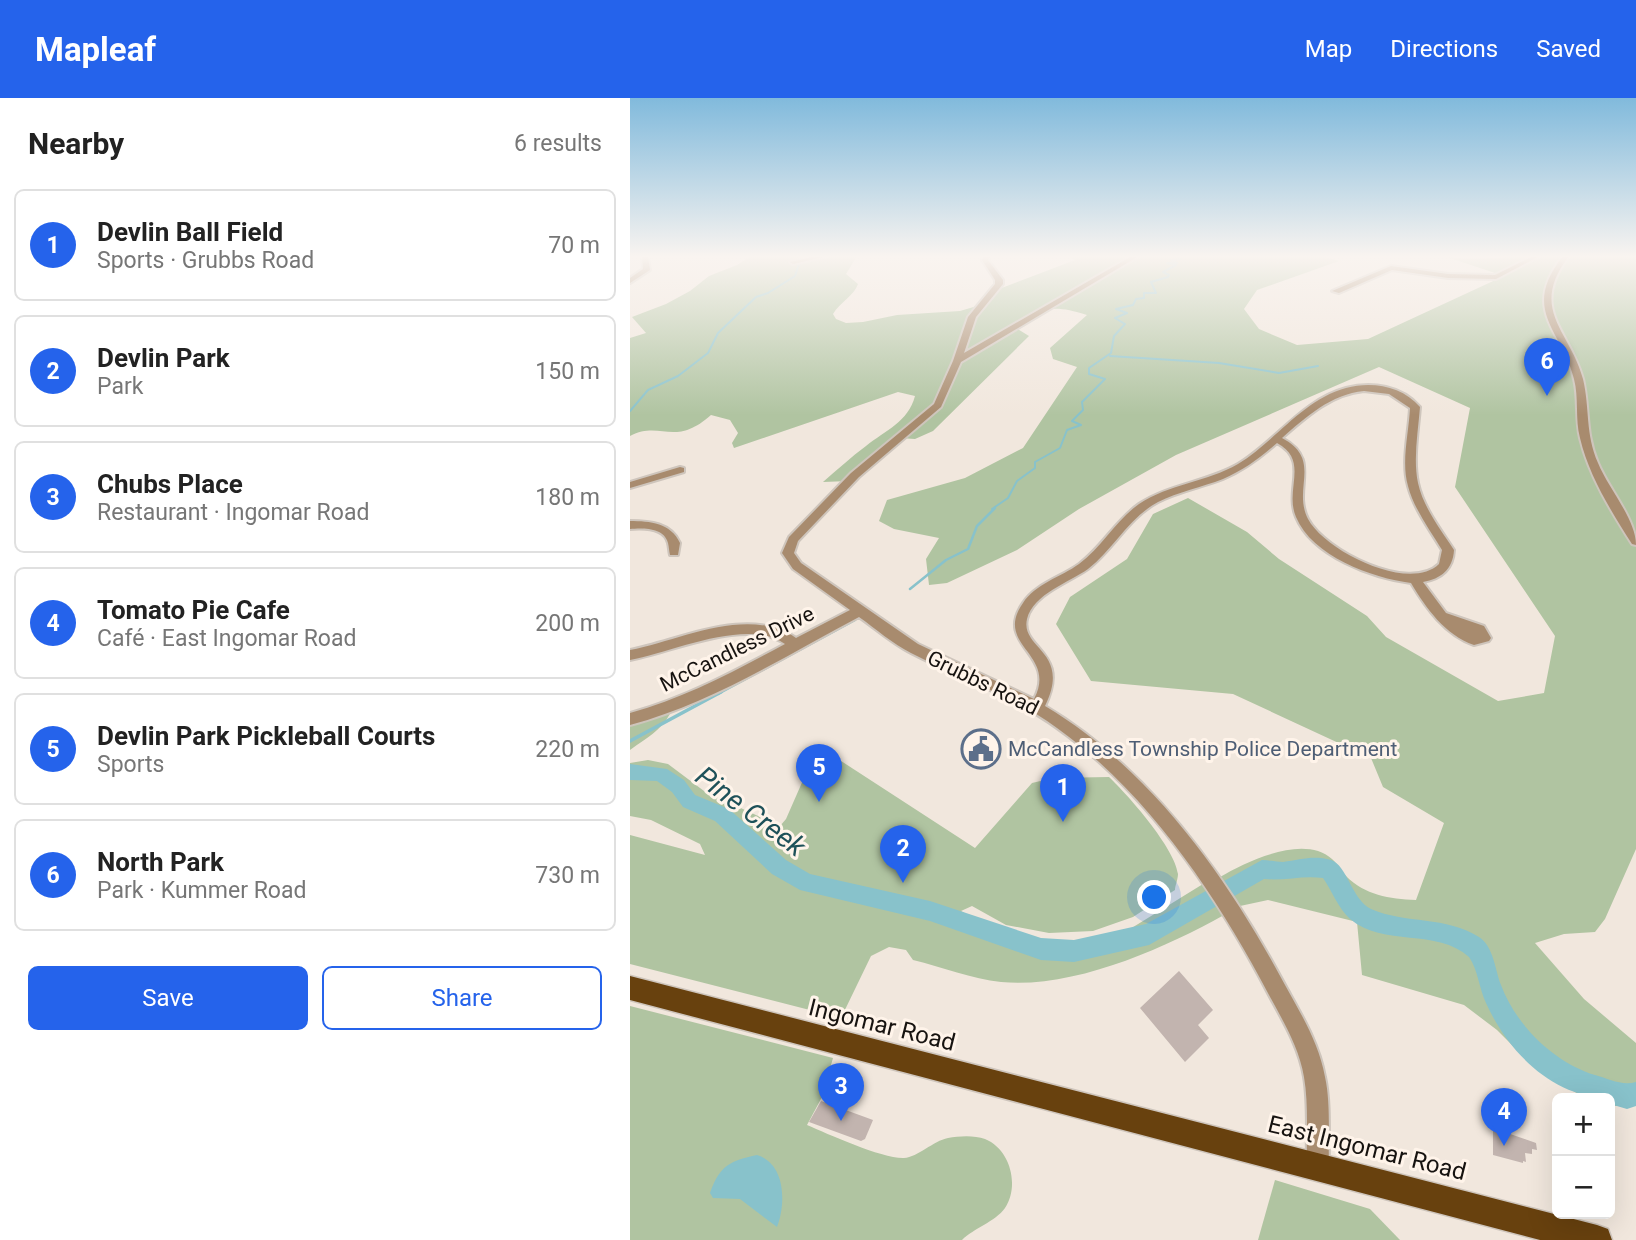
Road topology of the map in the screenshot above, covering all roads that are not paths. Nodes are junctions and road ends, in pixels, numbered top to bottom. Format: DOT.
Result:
graph roads {
  1 [pos="978,309"];
  2 [pos="1045,309"];
  3 [pos="1548,309"];
  4 [pos="957,361"];
  5 [pos="1276,439"];
  6 [pos="680,470"];
  7 [pos="630,485"];
  8 [pos="630,525"];
  9 [pos="1636,541"];
  10 [pos="674,552"];
  11 [pos="1415,579"];
  12 [pos="860,610"];
  13 [pos="1442,616"];
  14 [pos="796,645"];
  15 [pos="630,655"];
  16 [pos="1037,708"];
  17 [pos="630,719"];
  18 [pos="630,988"];
  19 [pos="1121,1115"];
  20 [pos="1318,1167"];
  21 [pos="1597,1240"];
  1 -- 4 [label="street, Grubbs Road"];
  2 -- 4 [label="street"];
  3 -- 9 [label="street"];
  4 -- 12 [label="street, Grubbs Road"];
  5 -- 11 [label="street"];
  5 -- 11 [label="street"];
  5 -- 16 [label="street"];
  6 -- 7 [label="street"];
  8 -- 10 [label="street"];
  11 -- 13 [label="street"];
  12 -- 14 [label="street, McCandless Drive"];
  12 -- 16 [label="street, Grubbs Road"];
  14 -- 15 [label="street"];
  14 -- 17 [label="street, McCandless Drive"];
  16 -- 20 [label="street, Grubbs Road"];
  18 -- 19 [label="main road, Ingomar Road"];
  19 -- 20 [label="main road, East Ingomar Road"];
  20 -- 21 [label="main road, East Ingomar Road"];
}
